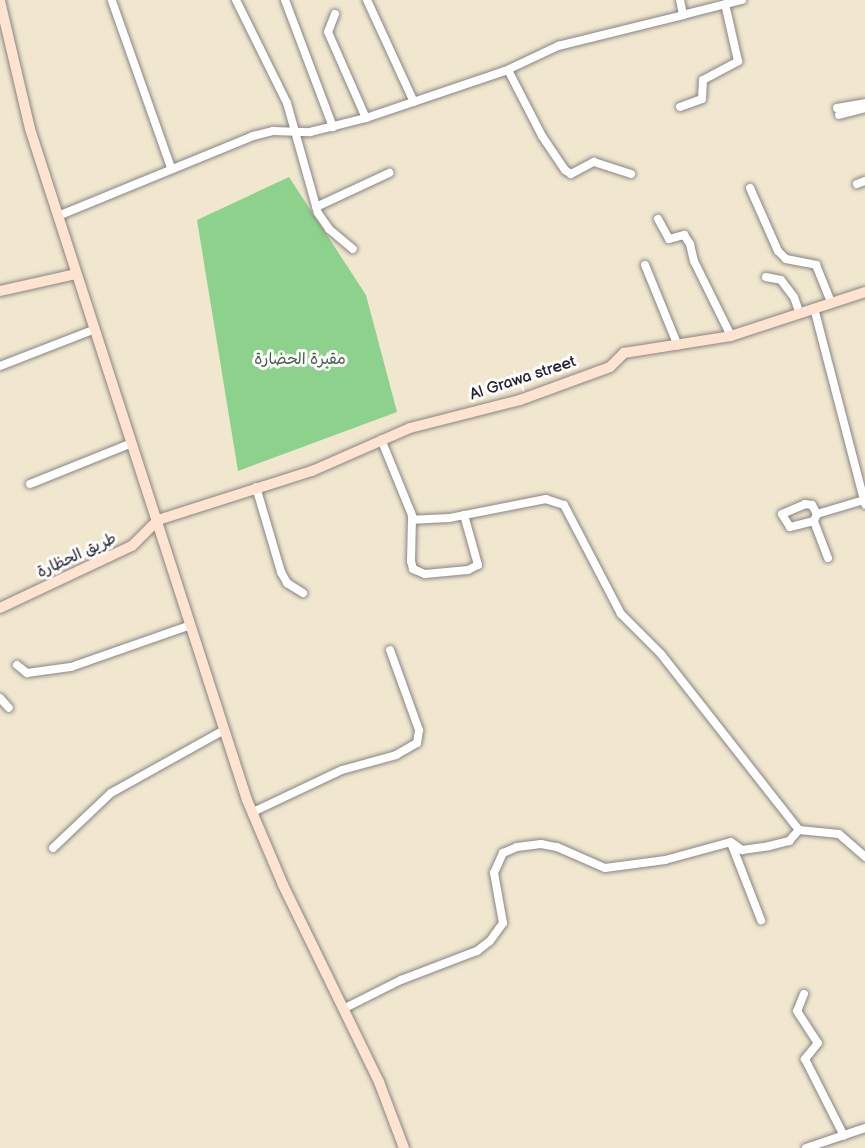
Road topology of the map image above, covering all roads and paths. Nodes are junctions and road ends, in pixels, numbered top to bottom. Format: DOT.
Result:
graph roads {
  1 [pos="236,0"];
  2 [pos="285,0"];
  3 [pos="367,0"];
  4 [pos="680,0"];
  5 [pos="741,0"];
  6 [pos="0,1"];
  7 [pos="112,1"];
  8 [pos="725,4"];
  9 [pos="334,14"];
  10 [pos="683,15"];
  11 [pos="508,70"];
  12 [pos="414,102"];
  13 [pos="865,103"];
  14 [pos="680,107"];
  15 [pos="865,108"];
  16 [pos="366,118"];
  17 [pos="333,128"];
  18 [pos="298,132"];
  19 [pos="171,168"];
  20 [pos="389,174"];
  21 [pos="631,174"];
  22 [pos="865,181"];
  23 [pos="857,184"];
  24 [pos="750,188"];
  25 [pos="316,207"];
  26 [pos="58,216"];
  27 [pos="658,219"];
  28 [pos="353,249"];
  29 [pos="645,265"];
  30 [pos="76,274"];
  31 [pos="766,277"];
  32 [pos="0,291"];
  33 [pos="865,292"];
  34 [pos="831,302"];
  35 [pos="814,308"];
  36 [pos="800,314"];
  37 [pos="93,330"];
  38 [pos="731,336"];
  39 [pos="678,346"];
  40 [pos="0,366"];
  41 [pos="381,439"];
  42 [pos="132,443"];
  43 [pos="30,484"];
  44 [pos="256,487"];
  45 [pos="864,502"];
  46 [pos="464,515"];
  47 [pos="411,518"];
  48 [pos="158,520"];
  49 [pos="828,558"];
  50 [pos="303,592"];
  51 [pos="0,608"];
  52 [pos="191,625"];
  53 [pos="390,650"];
  54 [pos="17,665"];
  55 [pos="0,699"];
  56 [pos="9,708"];
  57 [pos="224,730"];
  58 [pos="253,812"];
  59 [pos="798,830"];
  60 [pos="731,842"];
  61 [pos="53,848"];
  62 [pos="865,857"];
  63 [pos="761,920"];
  64 [pos="804,994"];
  65 [pos="345,1008"];
  66 [pos="865,1128"];
  67 [pos="844,1136"];
  68 [pos="404,1148"];
  69 [pos="806,1148"];
  1 -- 18 [label="street"];
  2 -- 17 [label="street"];
  3 -- 12 [label="street"];
  4 -- 10 [label="street"];
  5 -- 8 [label="street"];
  6 -- 26 [label="street"];
  7 -- 19 [label="street"];
  8 -- 10 [label="street"];
  8 -- 14 [label="street"];
  9 -- 16 [label="street"];
  10 -- 11 [label="street"];
  11 -- 12 [label="street"];
  11 -- 21 [label="street"];
  12 -- 16 [label="street"];
  13 -- 15 [label="street"];
  16 -- 17 [label="street"];
  17 -- 18 [label="street"];
  18 -- 19 [label="street"];
  18 -- 25 [label="street"];
  19 -- 26 [label="street"];
  20 -- 25 [label="street"];
  22 -- 23 [label="street"];
  24 -- 34 [label="street"];
  25 -- 28 [label="street"];
  26 -- 30 [label="street"];
  27 -- 38 [label="street"];
  29 -- 39 [label="street"];
  30 -- 32 [label="street"];
  30 -- 37 [label="street"];
  31 -- 36 [label="street"];
  33 -- 34 [label="street, Al Grawa street"];
  34 -- 35 [label="street, Al Grawa street"];
  35 -- 36 [label="street, Al Grawa street"];
  35 -- 45 [label="street"];
  36 -- 38 [label="street, Al Grawa street"];
  37 -- 40 [label="street"];
  37 -- 42 [label="street"];
  38 -- 39 [label="street, Al Grawa street"];
  39 -- 41 [label="street, Al Grawa street"];
  41 -- 44 [label="street, Al Grawa street"];
  41 -- 47 [label="street"];
  42 -- 43 [label="street"];
  42 -- 48 [label="street"];
  44 -- 48 [label="street, Al Grawa street"];
  44 -- 50 [label="street"];
  45 -- 49 [label="street"];
  46 -- 47 [label="street"];
  46 -- 47 [label="street"];
  46 -- 59 [label="street"];
  48 -- 51 [label="street, طريق الحظارة"];
  48 -- 52 [label="street"];
  52 -- 54 [label="street"];
  52 -- 57 [label="street"];
  53 -- 58 [label="street"];
  55 -- 56 [label="street"];
  57 -- 58 [label="street"];
  57 -- 61 [label="street"];
  58 -- 65 [label="street"];
  59 -- 60 [label="street"];
  59 -- 62 [label="street"];
  60 -- 63 [label="street"];
  60 -- 65 [label="street"];
  64 -- 67 [label="street"];
  65 -- 68 [label="street"];
  66 -- 67 [label="street"];
  67 -- 69 [label="street"];
}
